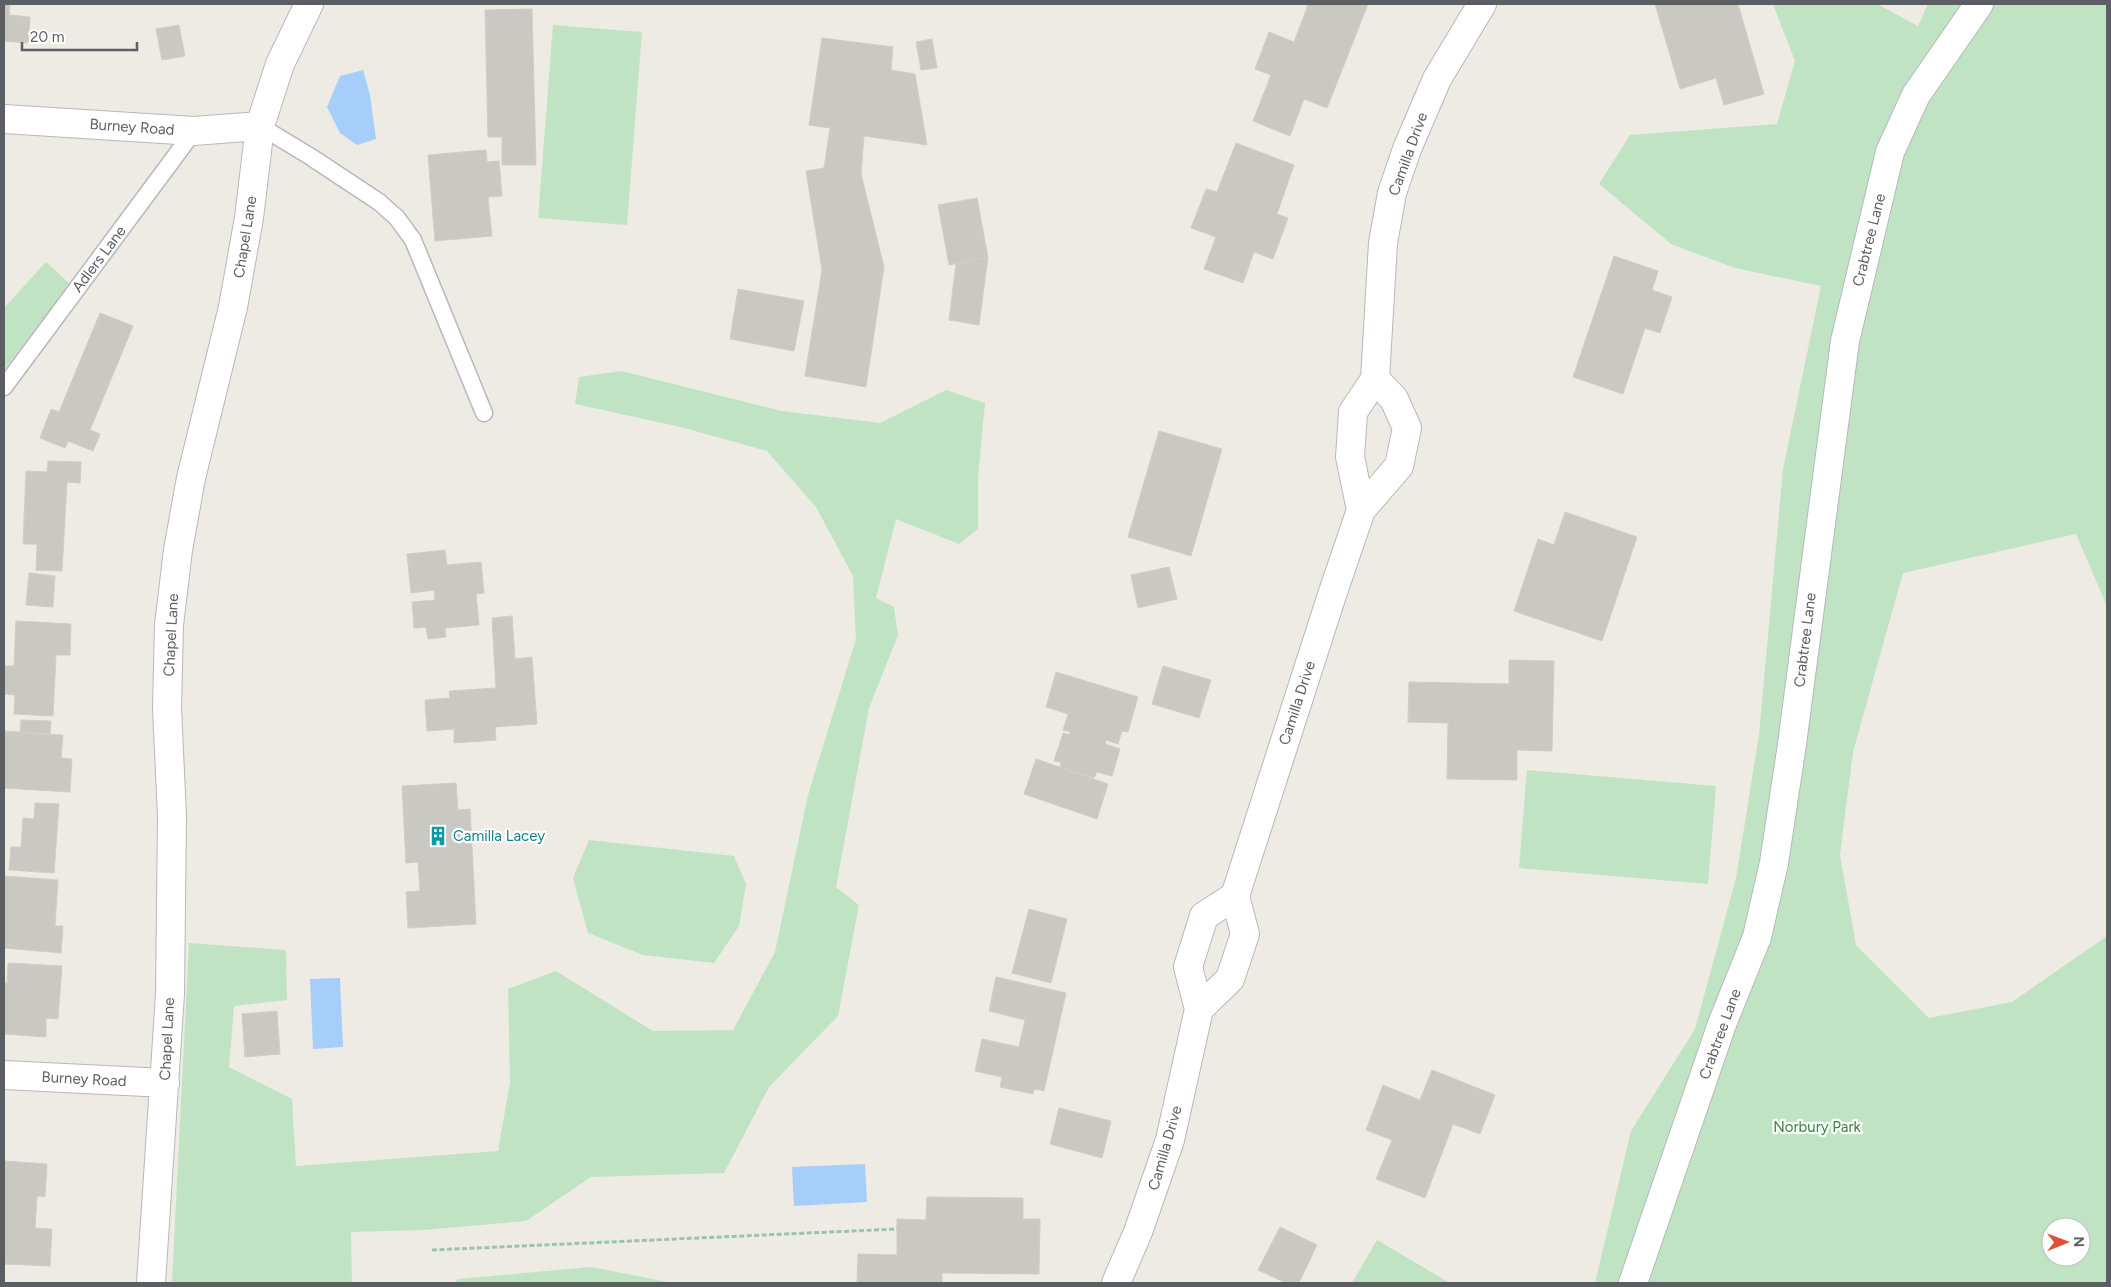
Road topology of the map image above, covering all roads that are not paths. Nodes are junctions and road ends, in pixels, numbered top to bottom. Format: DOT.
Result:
graph roads {
  1 [pos="309,4"];
  2 [pos="1482,4"];
  3 [pos="1979,4"];
  4 [pos="4,119"];
  5 [pos="260,126"];
  6 [pos="194,131"];
  7 [pos="1375,379"];
  8 [pos="4,387"];
  9 [pos="484,413"];
  10 [pos="1361,510"];
  11 [pos="1235,896"];
  12 [pos="1199,1009"];
  13 [pos="4,1075"];
  14 [pos="165,1083"];
  15 [pos="151,1283"];
  16 [pos="1116,1283"];
  17 [pos="1633,1283"];
  1 -- 5 [label="street, Chapel Lane"];
  2 -- 7 [label="street, Camilla Drive"];
  3 -- 17 [label="street, Crabtree Lane"];
  4 -- 6 [label="street, Burney Road"];
  5 -- 6 [label="street, Burney Road"];
  5 -- 9 [label="lane"];
  5 -- 14 [label="street, Chapel Lane"];
  6 -- 8 [label="lane, Adlers Lane"];
  7 -- 10 [label="street"];
  7 -- 10 [label="street, Camilla Drive"];
  10 -- 11 [label="street, Camilla Drive"];
  11 -- 12 [label="street"];
  11 -- 12 [label="street, Camilla Drive"];
  12 -- 16 [label="street, Camilla Drive"];
  13 -- 14 [label="street, Burney Road"];
  14 -- 15 [label="street, Chapel Lane"];
}
